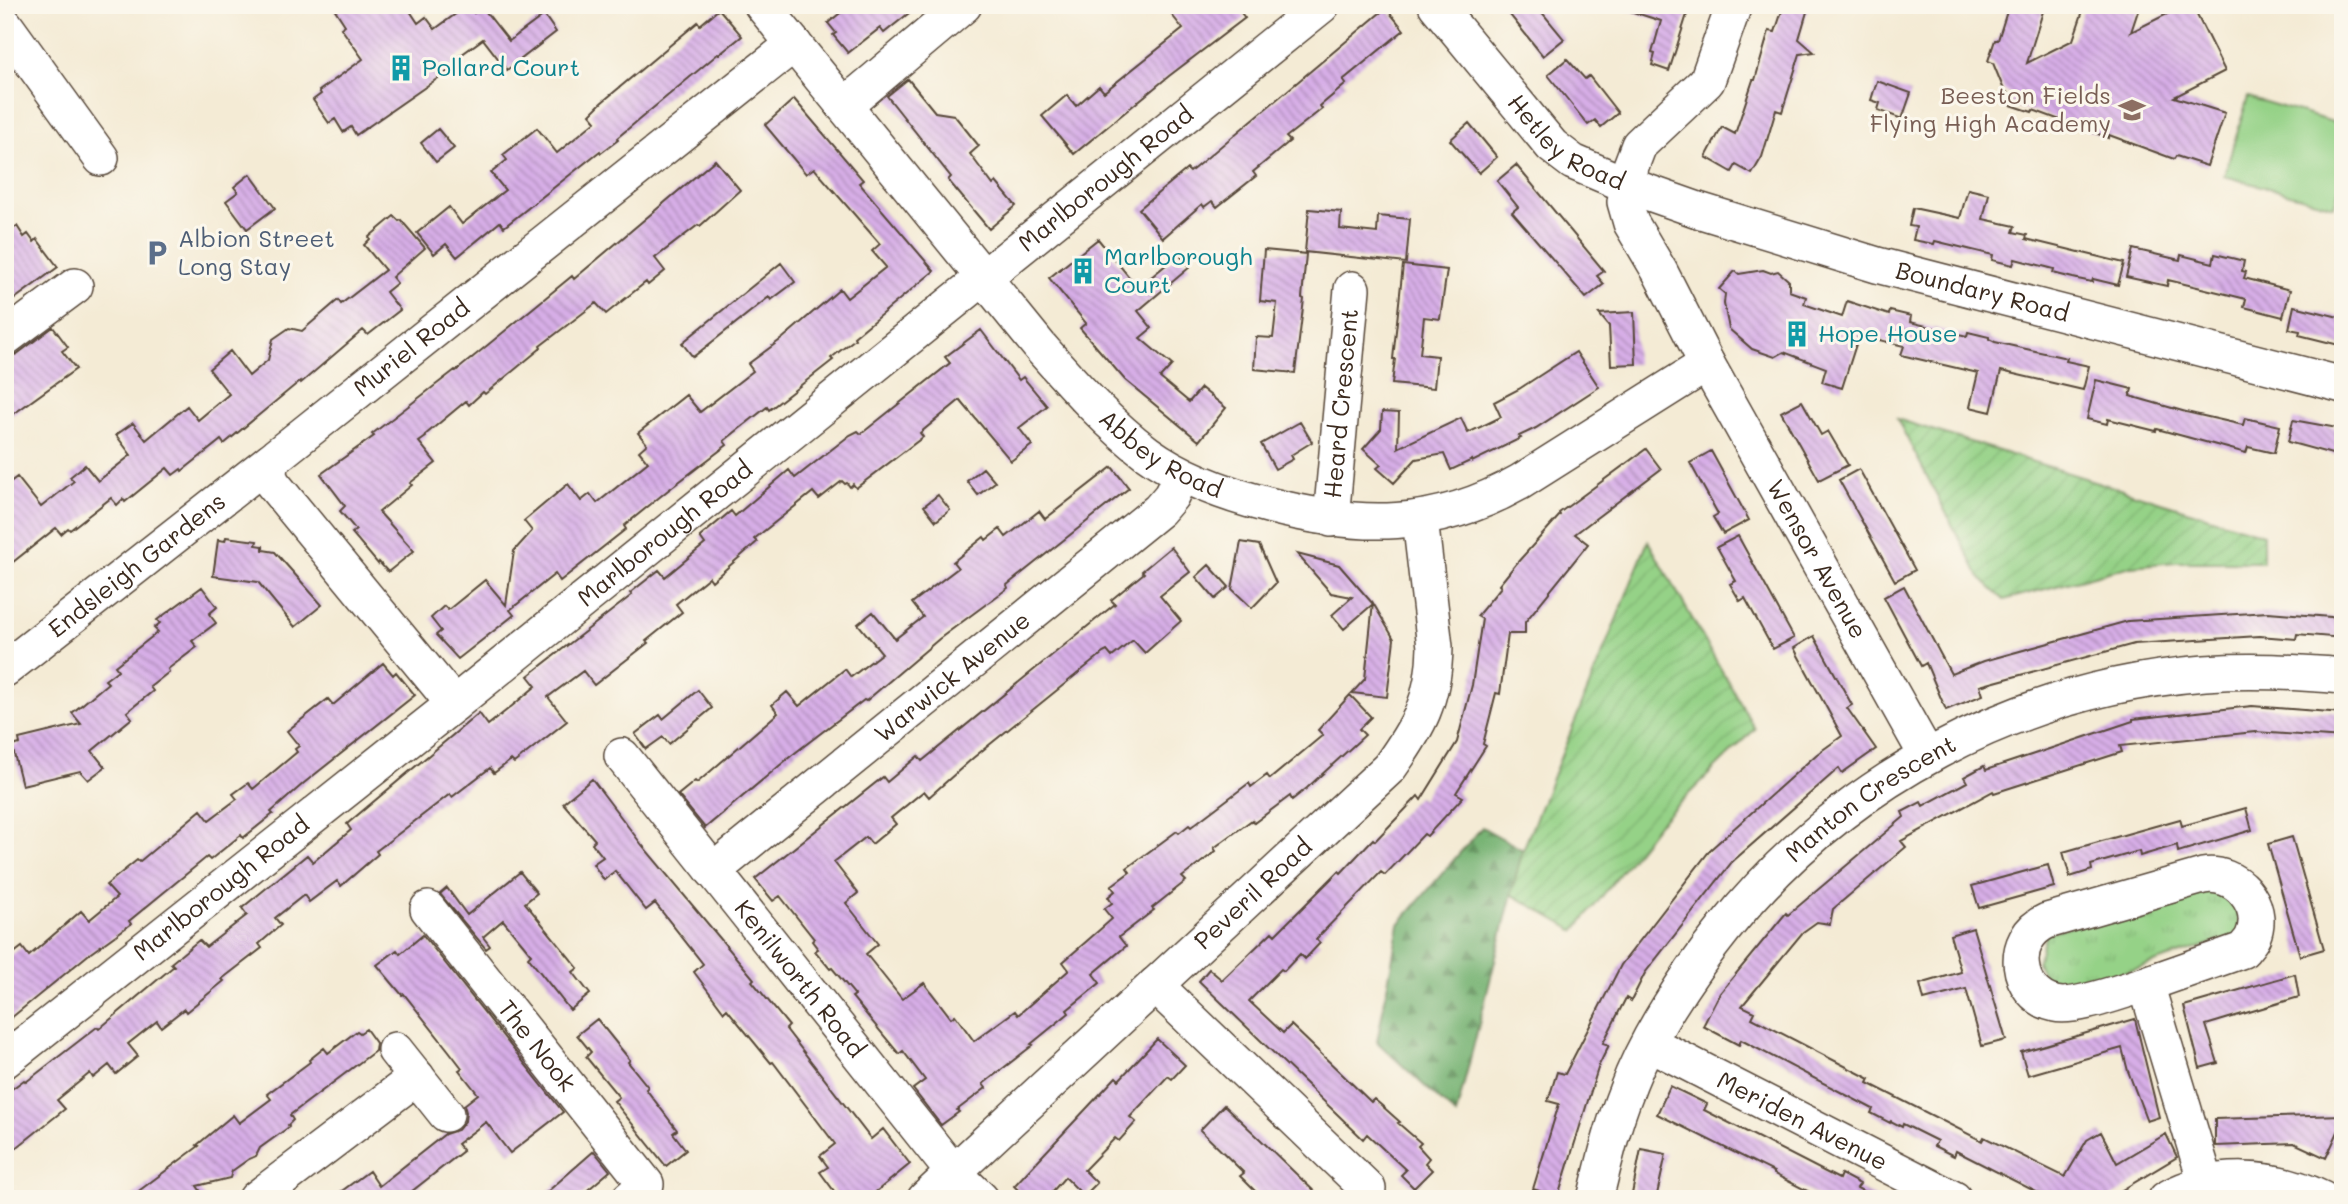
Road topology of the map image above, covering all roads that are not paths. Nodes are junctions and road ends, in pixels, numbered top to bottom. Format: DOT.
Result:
graph roads {
  1 [pos="762,5"];
  2 [pos="964,5"];
  3 [pos="1322,5"];
  4 [pos="1436,5"];
  5 [pos="1734,5"];
  6 [pos="5,25"];
  7 [pos="794,44"];
  8 [pos="844,106"];
  9 [pos="102,158"];
  10 [pos="1627,185"];
  11 [pos="985,278"];
  12 [pos="75,286"];
  13 [pos="1352,289"];
  14 [pos="5,338"];
  15 [pos="1707,364"];
  16 [pos="2343,386"];
  17 [pos="270,461"];
  18 [pos="1181,475"];
  19 [pos="1331,519"];
  20 [pos="1420,519"];
  21 [pos="5,669"];
  22 [pos="2343,676"];
  23 [pos="454,704"];
  24 [pos="622,756"];
  25 [pos="1927,756"];
  26 [pos="713,871"];
  27 [pos="428,909"];
  28 [pos="2146,984"];
  29 [pos="1155,985"];
  30 [pos="1649,1044"];
  31 [pos="396,1050"];
  32 [pos="5,1060"];
  33 [pos="417,1077"];
  34 [pos="446,1114"];
  35 [pos="953,1172"];
  36 [pos="2206,1183"];
  37 [pos="1368,1189"];
  38 [pos="638,1191"];
  39 [pos="256,1199"];
  40 [pos="925,1199"];
  41 [pos="981,1199"];
  42 [pos="1595,1199"];
  43 [pos="1954,1199"];
  44 [pos="2166,1199"];
  45 [pos="2322,1199"];
  1 -- 7 [label="street, Abbey Road"];
  2 -- 8 [label="street"];
  3 -- 11 [label="street, Marlborough Road"];
  4 -- 10 [label="street, Hetley Road"];
  5 -- 10 [label="street"];
  6 -- 9 [label="street"];
  7 -- 8 [label="street, Abbey Road"];
  7 -- 17 [label="street, Muriel Road"];
  8 -- 11 [label="street, Abbey Road"];
  10 -- 15 [label="street, Hetley Road"];
  10 -- 16 [label="street, Boundary Road"];
  11 -- 18 [label="street, Abbey Road"];
  11 -- 23 [label="street, Marlborough Road"];
  12 -- 14 [label="street"];
  13 -- 19 [label="street, Heard Crescent"];
  15 -- 20 [label="street, Abbey Road"];
  15 -- 25 [label="street, Wensor Avenue"];
  17 -- 21 [label="street, Endsleigh Gardens"];
  17 -- 23 [label="street"];
  18 -- 19 [label="street, Abbey Road"];
  18 -- 26 [label="street, Warwick Avenue"];
  19 -- 20 [label="street, Abbey Road"];
  20 -- 29 [label="street, Peveril Road"];
  22 -- 25 [label="street, Manton Crescent"];
  23 -- 32 [label="street, Marlborough Road"];
  24 -- 26 [label="street, Kenilworth Road"];
  25 -- 30 [label="street, Manton Crescent"];
  26 -- 35 [label="street, Kenilworth Road"];
  27 -- 38 [label="street, The Nook"];
  28 -- 28 [label="street"];
  28 -- 36 [label="street"];
  29 -- 35 [label="street, Peveril Road"];
  29 -- 37 [label="street"];
  30 -- 42 [label="street, Manton Crescent"];
  30 -- 43 [label="street, Meriden Avenue"];
  31 -- 33 [label="street"];
  33 -- 34 [label="street"];
  33 -- 39 [label="street"];
  35 -- 40 [label="street, Peveril Road"];
  35 -- 41 [label="street, Kenilworth Road"];
  36 -- 44 [label="street"];
  36 -- 45 [label="street"];
}
